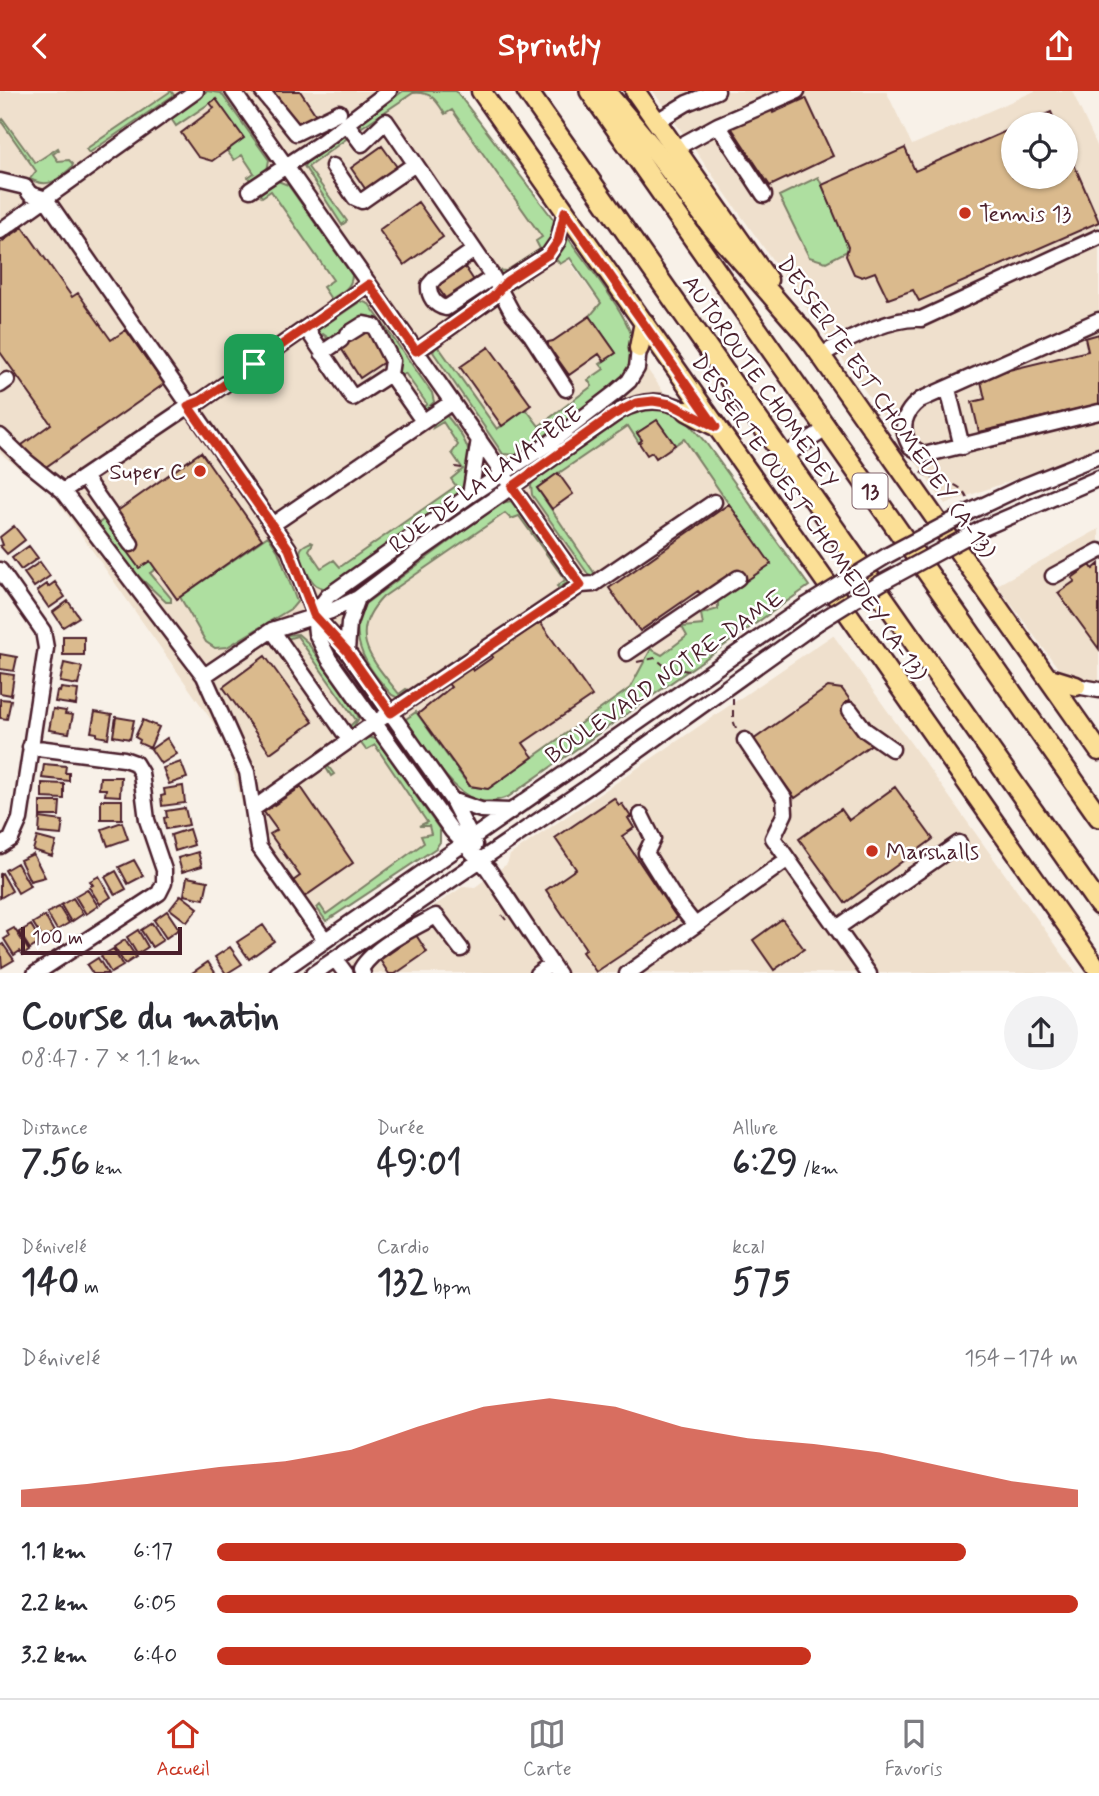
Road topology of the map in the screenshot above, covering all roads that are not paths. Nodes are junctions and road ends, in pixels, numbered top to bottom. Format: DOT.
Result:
graph roads {
  1 [pos="197,91"];
  2 [pos="233,91"];
  3 [pos="262,91"];
  4 [pos="389,91"];
  5 [pos="481,91"];
  6 [pos="527,91"];
  7 [pos="590,91"];
  8 [pos="605,91"];
  9 [pos="635,91"];
  10 [pos="717,91"];
  11 [pos="797,91"];
  12 [pos="683,97"];
  13 [pos="343,118"];
  14 [pos="657,121"];
  15 [pos="718,125"];
  16 [pos="676,148"];
  17 [pos="415,164"];
  18 [pos="333,166"];
  19 [pos="286,167"];
  20 [pos="0,181"];
  21 [pos="250,190"];
  22 [pos="764,195"];
  23 [pos="46,199"];
  24 [pos="565,211"];
  25 [pos="0,232"];
  26 [pos="1099,237"];
  27 [pos="474,250"];
  28 [pos="496,283"];
  29 [pos="369,284"];
  30 [pos="1099,320"];
  31 [pos="644,322"];
  32 [pos="306,328"];
  33 [pos="809,338"];
  34 [pos="639,348"];
  35 [pos="416,351"];
  36 [pos="322,353"];
  37 [pos="821,355"];
  38 [pos="390,374"];
  39 [pos="566,389"];
  40 [pos="948,389"];
  41 [pos="452,402"];
  42 [pos="188,406"];
  43 [pos="687,411"];
  44 [pos="1099,412"];
  45 [pos="423,421"];
  46 [pos="716,427"];
  47 [pos="826,429"];
  48 [pos="0,436"];
  49 [pos="479,439"];
  50 [pos="910,446"];
  51 [pos="962,446"];
  52 [pos="784,456"];
  53 [pos="1099,456"];
  54 [pos="892,457"];
  55 [pos="503,474"];
  56 [pos="83,477"];
  57 [pos="1099,478"];
  58 [pos="512,487"];
  59 [pos="63,491"];
  60 [pos="470,495"];
  61 [pos="714,502"];
  62 [pos="272,525"];
  63 [pos="131,544"];
  64 [pos="1099,551"];
  65 [pos="0,570"];
  66 [pos="1053,576"];
  67 [pos="738,578"];
  68 [pos="581,585"];
  69 [pos="358,598"];
  70 [pos="314,615"];
  71 [pos="272,630"];
  72 [pos="347,651"];
  73 [pos="631,658"];
  74 [pos="204,676"];
  75 [pos="1047,677"];
  76 [pos="1076,686"];
  77 [pos="1099,690"];
  78 [pos="850,710"];
  79 [pos="391,713"];
  80 [pos="374,723"];
  81 [pos="745,740"];
  82 [pos="350,741"];
  83 [pos="30,747"];
  84 [pos="892,749"];
  85 [pos="1099,751"];
  86 [pos="452,800"];
  87 [pos="253,809"];
  88 [pos="510,811"];
  89 [pos="641,815"];
  90 [pos="1099,817"];
  91 [pos="468,841"];
  92 [pos="959,843"];
  93 [pos="0,846"];
  94 [pos="481,859"];
  95 [pos="788,859"];
  96 [pos="1099,905"];
  97 [pos="695,925"];
  98 [pos="837,928"];
  99 [pos="325,940"];
  100 [pos="461,949"];
  101 [pos="335,958"];
  102 [pos="1094,968"];
  103 [pos="555,969"];
  104 [pos="37,973"];
  105 [pos="278,973"];
  106 [pos="314,973"];
  107 [pos="345,973"];
  108 [pos="363,973"];
  109 [pos="628,973"];
  110 [pos="868,973"];
  1 -- 23 [label="street"];
  2 -- 19 [label="street"];
  3 -- 13 [label="street"];
  4 -- 13 [label="street"];
  5 -- 24 [label="main road, DESSERTE OUEST CHOMEDEY (A-13)"];
  6 -- 52 [label="highway, AUTOROUTE CHOMEDEY / 13"];
  7 -- 47 [label="highway, AUTOROUTE CHOMEDEY / 13"];
  8 -- 33 [label="highway"];
  9 -- 14 [label="main road, DESSERTE EST CHOMEDEY (A-13)"];
  10 -- 12 [label="street"];
  11 -- 15 [label="street"];
  12 -- 14 [label="street"];
  13 -- 17 [label="street"];
  13 -- 19 [label="street"];
  14 -- 16 [label="main road, DESSERTE EST CHOMEDEY (A-13)"];
  15 -- 16 [label="street"];
  15 -- 22 [label="street"];
  16 -- 33 [label="main road, DESSERTE EST CHOMEDEY (A-13)"];
  17 -- 18 [label="street"];
  17 -- 27 [label="street"];
  19 -- 21 [label="street"];
  19 -- 29 [label="street"];
  20 -- 23 [label="street"];
  23 -- 25 [label="street"];
  23 -- 42 [label="street"];
  24 -- 28 [label="street"];
  24 -- 31 [label="main road, DESSERTE OUEST CHOMEDEY (A-13)"];
  26 -- 37 [label="street"];
  27 -- 28 [label="street"];
  27 -- 28 [label="street"];
  28 -- 35 [label="street"];
  28 -- 39 [label="street"];
  29 -- 32 [label="street"];
  29 -- 35 [label="street"];
  30 -- 40 [label="street"];
  31 -- 34 [label="main road"];
  31 -- 46 [label="main road, DESSERTE OUEST CHOMEDEY (A-13)"];
  32 -- 36 [label="street"];
  32 -- 42 [label="street"];
  33 -- 37 [label="main road, DESSERTE EST CHOMEDEY (A-13)"];
  34 -- 55 [label="street, RUE DE LA LAVATÈRE"];
  35 -- 41 [label="street"];
  36 -- 38 [label="street"];
  36 -- 38 [label="street"];
  37 -- 54 [label="main road, DESSERTE EST CHOMEDEY (A-13)"];
  38 -- 45 [label="street"];
  40 -- 50 [label="street"];
  40 -- 51 [label="street"];
  41 -- 45 [label="street"];
  41 -- 49 [label="street"];
  42 -- 56 [label="street"];
  42 -- 62 [label="street"];
  43 -- 46 [label="main road"];
  43 -- 58 [label="street, RUE DE LA LAVATÈRE"];
  44 -- 51 [label="street"];
  45 -- 62 [label="street"];
  46 -- 102 [label="main road, DESSERTE OUEST CHOMEDEY (A-13)"];
  47 -- 52 [label="street"];
  47 -- 90 [label="highway, AUTOROUTE CHOMEDEY / 13"];
  48 -- 59 [label="street"];
  49 -- 55 [label="street"];
  49 -- 60 [label="street"];
  50 -- 51 [label="street"];
  50 -- 54 [label="street"];
  52 -- 96 [label="highway, AUTOROUTE CHOMEDEY / 13"];
  53 -- 88 [label="street, BOULEVARD NOTRE-DAME, bridge"];
  54 -- 75 [label="main road, DESSERTE EST CHOMEDEY (A-13)"];
  55 -- 58 [label="street"];
  55 -- 60 [label="street, RUE DE LA LAVATÈRE"];
  56 -- 59 [label="street"];
  56 -- 63 [label="street"];
  57 -- 94 [label="street, BOULEVARD NOTRE-DAME, bridge"];
  58 -- 68 [label="street"];
  58 -- 69 [label="street, RUE DE LA LAVATÈRE"];
  59 -- 74 [label="street"];
  60 -- 70 [label="street, RUE DE LA LAVATÈRE"];
  61 -- 68 [label="street"];
  62 -- 70 [label="street"];
  64 -- 66 [label="street"];
  65 -- 83 [label="street"];
  67 -- 73 [label="street"];
  68 -- 79 [label="street"];
  69 -- 70 [label="street, RUE DE LA LAVATÈRE"];
  69 -- 72 [label="street"];
  70 -- 71 [label="street"];
  70 -- 72 [label="street"];
  70 -- 80 [label="street"];
  71 -- 74 [label="street"];
  71 -- 82 [label="street"];
  72 -- 79 [label="street"];
  74 -- 87 [label="street"];
  75 -- 76 [label="main road"];
  75 -- 85 [label="main road, DESSERTE EST CHOMEDEY (A-13)"];
  76 -- 77 [label="street"];
  78 -- 84 [label="street"];
  79 -- 80 [label="street"];
  79 -- 86 [label="street"];
  80 -- 82 [label="street"];
  80 -- 91 [label="street"];
  81 -- 95 [label="street"];
  82 -- 87 [label="street"];
  83 -- 93 [label="street"];
  83 -- 104 [label="street"];
  86 -- 88 [label="street"];
  86 -- 91 [label="street"];
  87 -- 99 [label="street"];
  88 -- 91 [label="street, BOULEVARD NOTRE-DAME"];
  89 -- 97 [label="street"];
  91 -- 94 [label="street"];
  91 -- 99 [label="street, BOULEVARD NOTRE-DAME"];
  92 -- 98 [label="street"];
  94 -- 101 [label="street, BOULEVARD NOTRE-DAME"];
  94 -- 103 [label="street"];
  95 -- 97 [label="street"];
  95 -- 98 [label="street"];
  97 -- 109 [label="street"];
  98 -- 110 [label="street"];
  99 -- 105 [label="street, BOULEVARD NOTRE-DAME"];
  100 -- 108 [label="street"];
  101 -- 106 [label="street, BOULEVARD NOTRE-DAME"];
  101 -- 107 [label="street"];
}
